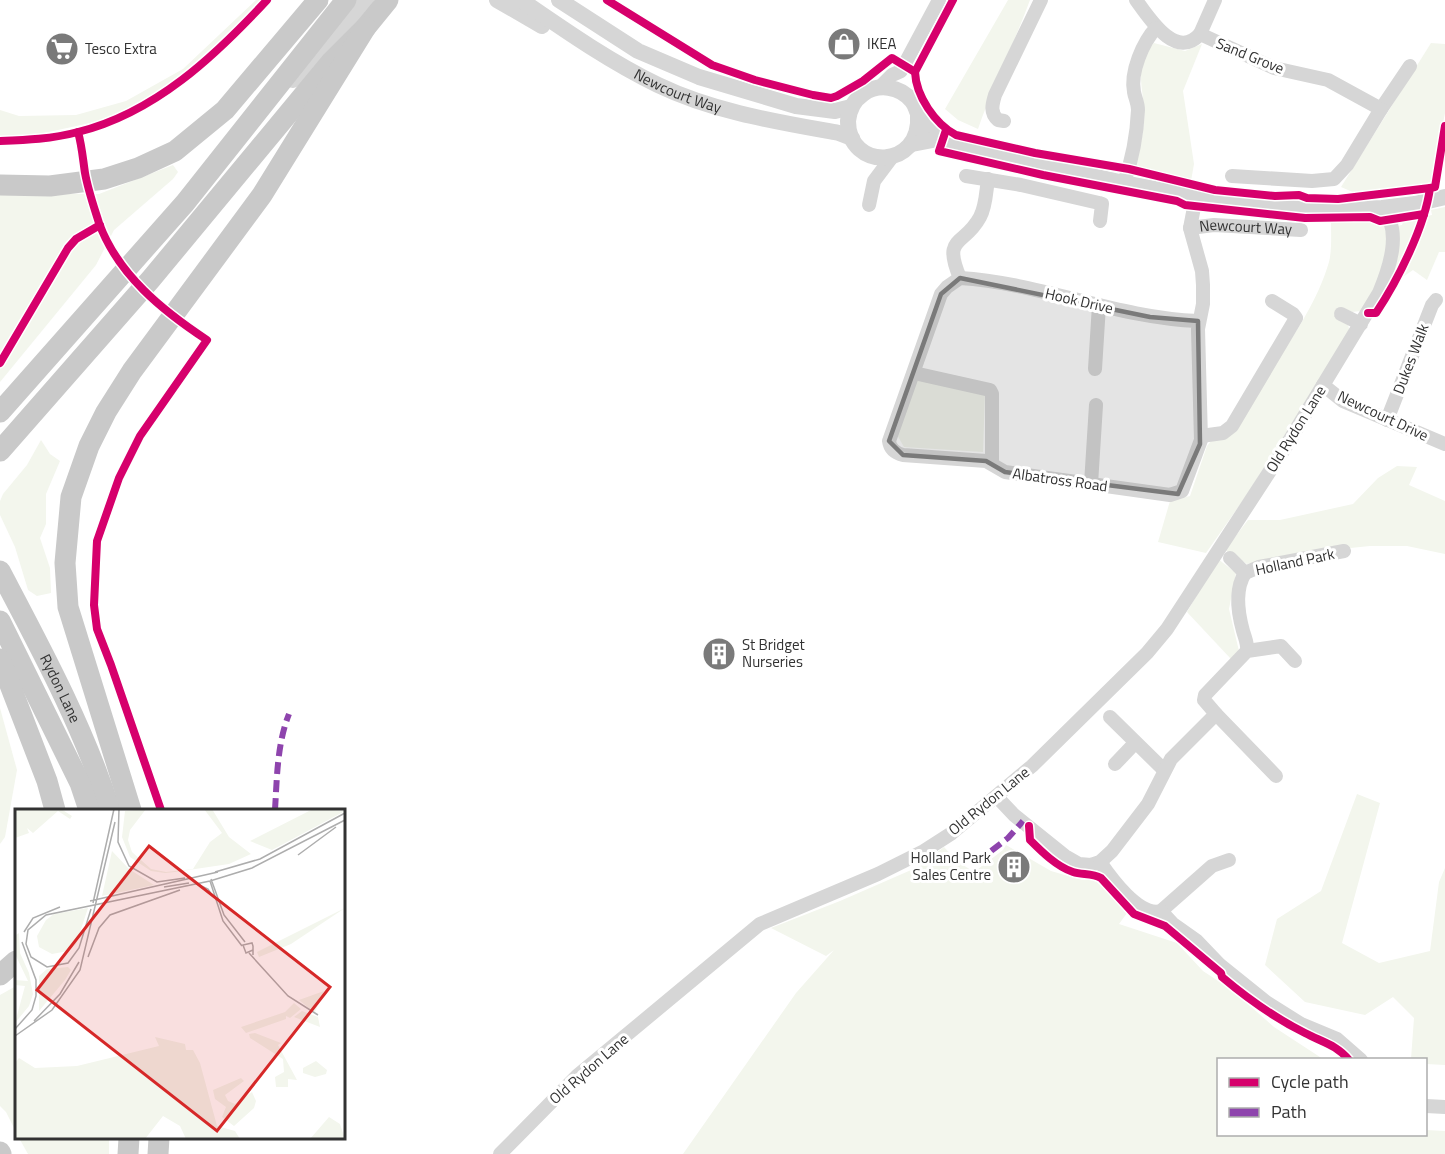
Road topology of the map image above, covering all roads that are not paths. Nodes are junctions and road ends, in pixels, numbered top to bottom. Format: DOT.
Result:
graph roads {
  1 [pos="318,0"];
  2 [pos="345,0"];
  3 [pos="497,0"];
  4 [pos="521,0"];
  5 [pos="559,0"];
  6 [pos="939,0"];
  7 [pos="1041,0"];
  8 [pos="1136,0"];
  9 [pos="1215,0"];
  10 [pos="384,2"];
  11 [pos="366,27"];
  12 [pos="1156,27"];
  13 [pos="1200,34"];
  14 [pos="590,48"];
  15 [pos="1410,66"];
  16 [pos="901,71"];
  17 [pos="880,87"];
  18 [pos="907,96"];
  19 [pos="851,107"];
  20 [pos="1381,109"];
  21 [pos="918,115"];
  22 [pos="1004,121"];
  23 [pos="852,138"];
  24 [pos="938,139"];
  25 [pos="912,144"];
  26 [pos="228,148"];
  27 [pos="868,154"];
  28 [pos="892,157"];
  29 [pos="966,176"];
  30 [pos="1232,176"];
  31 [pos="988,179"];
  32 [pos="874,181"];
  33 [pos="1124,183"];
  34 [pos="0,185"];
  35 [pos="1196,196"];
  36 [pos="1445,197"];
  37 [pos="869,205"];
  38 [pos="1382,208"];
  39 [pos="1100,221"];
  40 [pos="1191,228"];
  41 [pos="1301,230"];
  42 [pos="960,278"];
  43 [pos="1436,300"];
  44 [pos="1272,301"];
  45 [pos="1099,305"];
  46 [pos="1341,314"];
  47 [pos="1364,319"];
  48 [pos="1198,321"];
  49 [pos="1095,369"];
  50 [pos="914,373"];
  51 [pos="1323,385"];
  52 [pos="1096,405"];
  53 [pos="0,412"];
  54 [pos="1387,420"];
  55 [pos="1201,436"];
  56 [pos="1445,444"];
  57 [pos="0,452"];
  58 [pos="992,463"];
  59 [pos="1091,484"];
  60 [pos="1344,551"];
  61 [pos="1230,558"];
  62 [pos="0,571"];
  63 [pos="1245,573"];
  64 [pos="0,621"];
  65 [pos="1247,651"];
  66 [pos="0,659"];
  67 [pos="1295,661"];
  68 [pos="1216,714"];
  69 [pos="1110,717"];
  70 [pos="1135,743"];
  71 [pos="1115,764"];
  72 [pos="1164,770"];
  73 [pos="1276,777"];
  74 [pos="997,797"];
  75 [pos="55,809"];
  76 [pos="89,809"];
  77 [pos="110,809"];
  78 [pos="131,809"];
  79 [pos="1229,860"];
  80 [pos="1100,862"];
  81 [pos="1161,911"];
  82 [pos="15,962"];
  83 [pos="0,975"];
  84 [pos="1360,1058"];
  85 [pos="1427,1106"];
  86 [pos="1445,1107"];
  87 [pos="129,1139"];
  88 [pos="159,1139"];
  89 [pos="128,1154"];
  90 [pos="158,1154"];
  91 [pos="500,1154"];
  1 -- 34 [label="main road"];
  2 -- 26 [label="main road"];
  3 -- 14 [label="street"];
  4 -- 14 [label="street, Newcourt Way"];
  5 -- 19 [label="street, Newcourt Way"];
  6 -- 16 [label="street"];
  7 -- 22 [label="street"];
  8 -- 12 [label="street, Sand Grove"];
  9 -- 13 [label="street"];
  10 -- 11 [label="main road"];
  10 -- 26 [label="street"];
  11 -- 57 [label="main road"];
  11 -- 78 [label="main road"];
  12 -- 13 [label="street, Sand Grove"];
  12 -- 33 [label="street"];
  13 -- 20 [label="street, Sand Grove"];
  14 -- 23 [label="street, Newcourt Way"];
  15 -- 20 [label="street"];
  16 -- 17 [label="street"];
  16 -- 18 [label="street"];
  17 -- 18 [label="street"];
  17 -- 19 [label="street"];
  18 -- 21 [label="street"];
  19 -- 23 [label="street"];
  20 -- 30 [label="street"];
  21 -- 24 [label="street"];
  21 -- 25 [label="street"];
  23 -- 27 [label="street"];
  24 -- 25 [label="street, Newcourt Way"];
  24 -- 33 [label="street, Newcourt Way"];
  25 -- 28 [label="street"];
  26 -- 53 [label="main road"];
  27 -- 28 [label="street"];
  27 -- 32 [label="street"];
  28 -- 32 [label="street"];
  29 -- 31 [label="street"];
  31 -- 39 [label="street"];
  31 -- 42 [label="street"];
  32 -- 37 [label="street"];
  33 -- 35 [label="street, Newcourt Way"];
  35 -- 38 [label="street, Newcourt Way"];
  35 -- 40 [label="street, Albatross Road"];
  36 -- 38 [label="street, Newcourt Way"];
  38 -- 47 [label="street, Old Rydon Lane"];
  40 -- 41 [label="street, Newcourt Way"];
  40 -- 48 [label="street, Albatross Road"];
  42 -- 45 [label="street, Hook Drive"];
  42 -- 50 [label="street"];
  43 -- 54 [label="street, Dukes Walk"];
  44 -- 55 [label="street"];
  45 -- 48 [label="street, Hook Drive"];
  45 -- 49 [label="street"];
  46 -- 47 [label="street"];
  47 -- 51 [label="street, Old Rydon Lane"];
  48 -- 55 [label="street, Albatross Road"];
  50 -- 58 [label="street"];
  50 -- 58 [label="street, Albatross Road"];
  51 -- 54 [label="street, Newcourt Drive"];
  51 -- 74 [label="street, Old Rydon Lane"];
  52 -- 59 [label="street"];
  54 -- 56 [label="street, Newcourt Drive"];
  55 -- 59 [label="street, Albatross Road"];
  58 -- 59 [label="street, Albatross Road"];
  60 -- 63 [label="street, Holland Park"];
  61 -- 63 [label="street, Holland Park"];
  62 -- 77 [label="main road, Rydon Lane"];
  63 -- 65 [label="street, Holland Park"];
  64 -- 76 [label="main road, Rydon Lane"];
  65 -- 67 [label="street"];
  65 -- 68 [label="street"];
  66 -- 75 [label="main road"];
  68 -- 72 [label="street"];
  68 -- 73 [label="street"];
  69 -- 70 [label="street"];
  70 -- 71 [label="street"];
  70 -- 72 [label="street"];
  72 -- 80 [label="street"];
  74 -- 80 [label="street"];
  74 -- 91 [label="street, Old Rydon Lane"];
  79 -- 81 [label="street"];
  80 -- 81 [label="street"];
  81 -- 84 [label="street"];
  82 -- 83 [label="main road"];
  85 -- 86 [label="street"];
  87 -- 89 [label="main road"];
  88 -- 90 [label="main road"];
}
